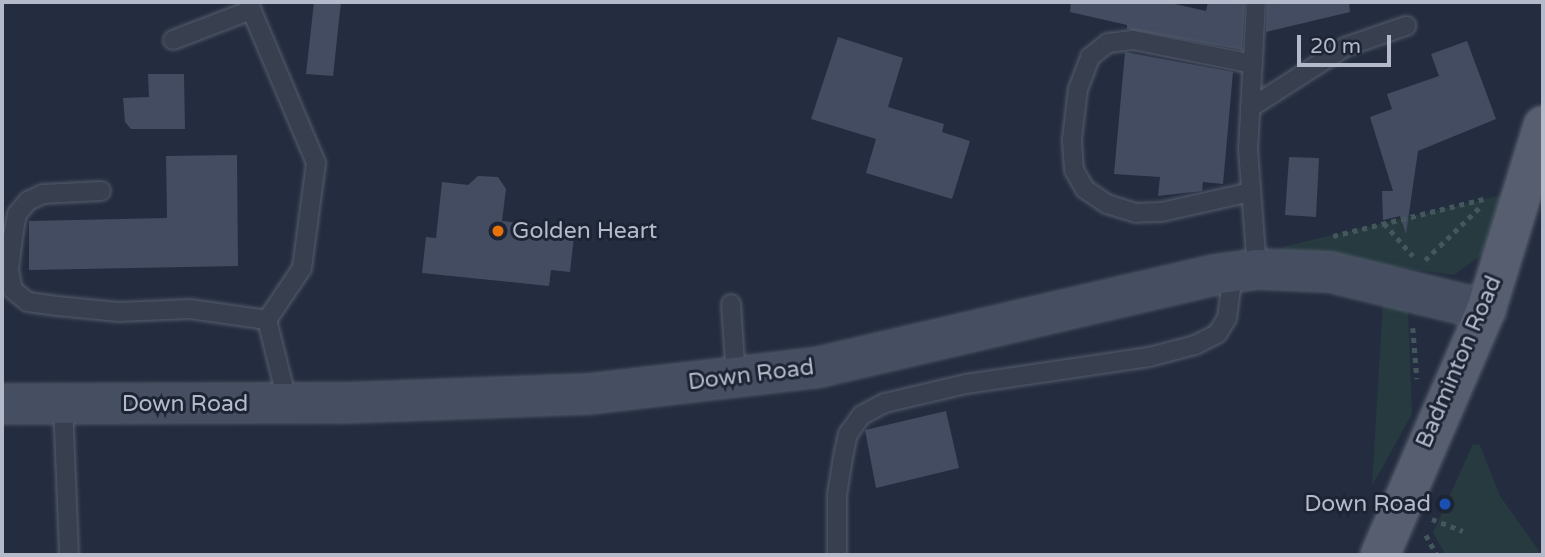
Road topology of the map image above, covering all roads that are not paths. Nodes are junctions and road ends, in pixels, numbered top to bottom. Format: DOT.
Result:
graph roads {
  1 [pos="1256,2"];
  2 [pos="250,6"];
  3 [pos="1406,26"];
  4 [pos="173,40"];
  5 [pos="1253,64"];
  6 [pos="1250,108"];
  7 [pos="1543,126"];
  8 [pos="101,191"];
  9 [pos="1251,192"];
  10 [pos="1245,271"];
  11 [pos="731,304"];
  12 [pos="1486,310"];
  13 [pos="267,320"];
  14 [pos="736,378"];
  15 [pos="2,404"];
  16 [pos="63,404"];
  17 [pos="289,404"];
  18 [pos="69,555"];
  19 [pos="837,555"];
  20 [pos="1380,555"];
  1 -- 5 [label="lane"];
  2 -- 4 [label="lane"];
  2 -- 13 [label="lane"];
  3 -- 6 [label="lane"];
  5 -- 6 [label="lane"];
  5 -- 9 [label="lane"];
  6 -- 9 [label="lane"];
  7 -- 12 [label="main road, Badminton Road"];
  8 -- 13 [label="lane"];
  9 -- 10 [label="lane"];
  10 -- 12 [label="street, Down Road"];
  10 -- 14 [label="street, Down Road"];
  10 -- 19 [label="lane"];
  11 -- 14 [label="lane"];
  12 -- 20 [label="main road, Badminton Road"];
  13 -- 17 [label="lane"];
  14 -- 17 [label="street, Down Road"];
  15 -- 16 [label="street, Down Road"];
  16 -- 17 [label="street, Down Road"];
  16 -- 18 [label="lane"];
}
